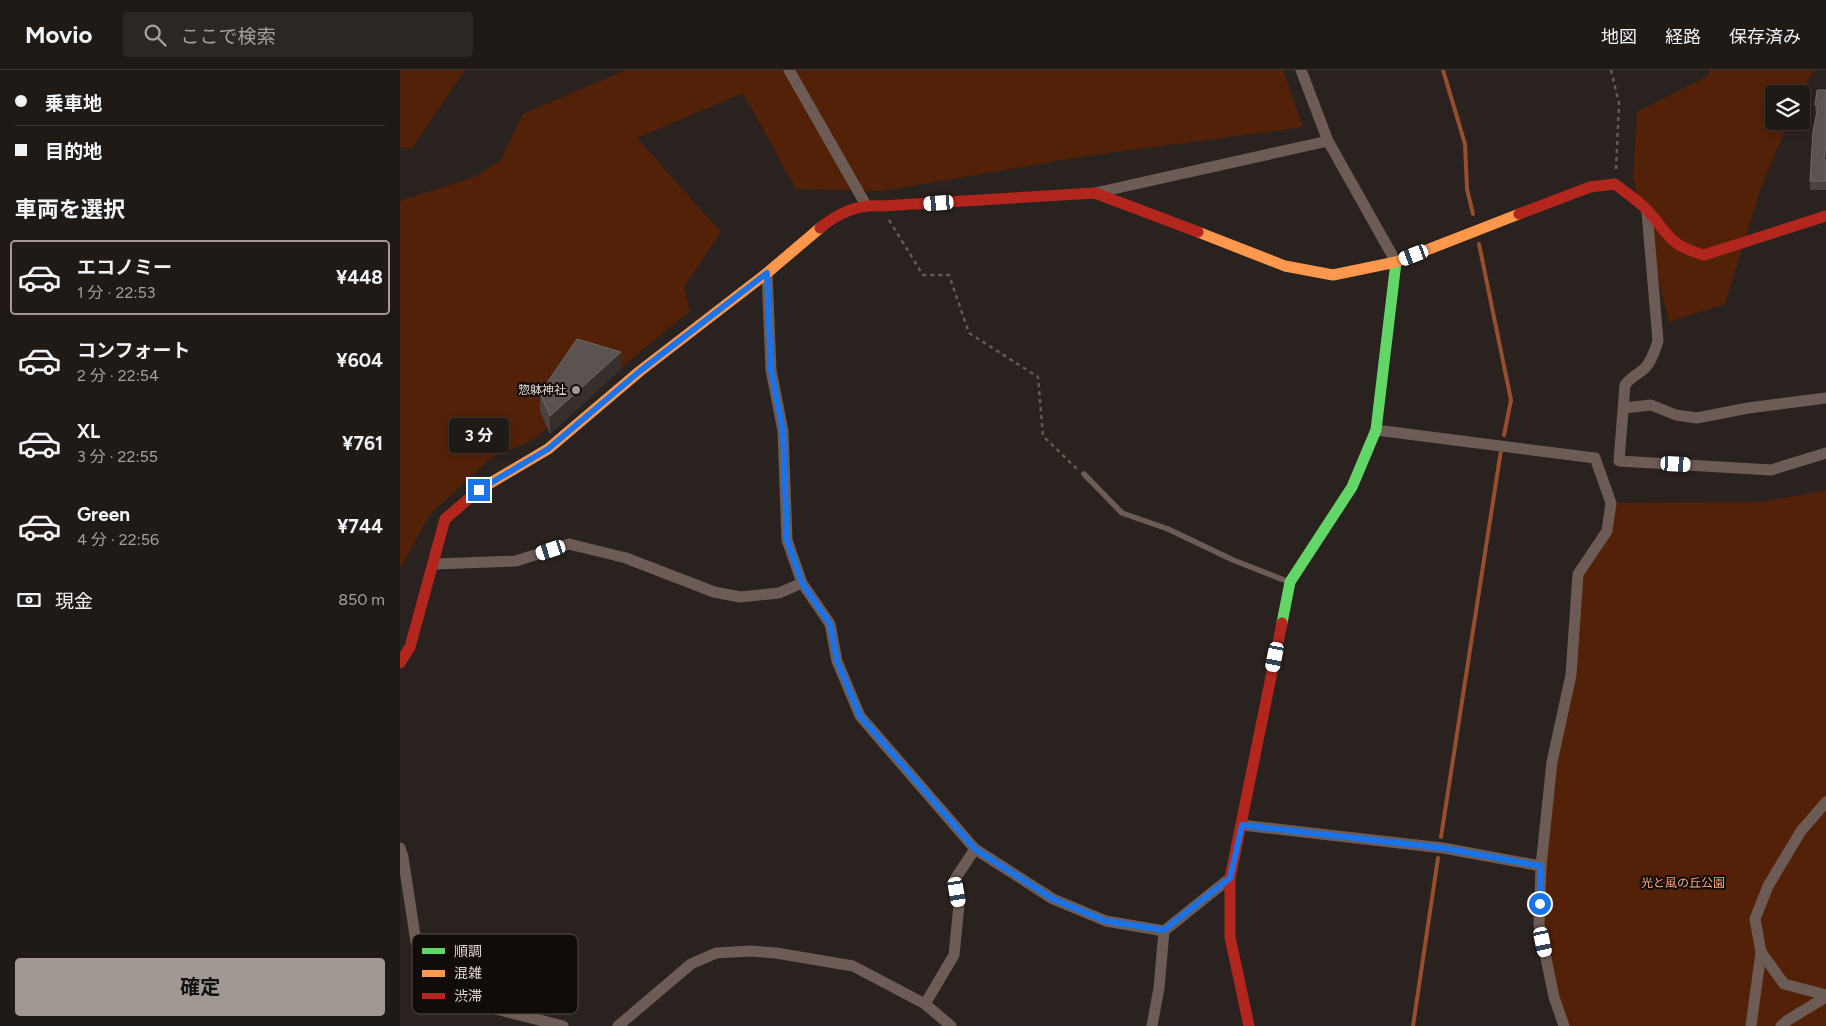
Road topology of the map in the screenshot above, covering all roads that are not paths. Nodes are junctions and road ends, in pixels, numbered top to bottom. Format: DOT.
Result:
graph roads {
  1 [pos="789,70"];
  2 [pos="1301,70"];
  3 [pos="1328,141"];
  4 [pos="1095,193"];
  5 [pos="866,206"];
  6 [pos="1647,210"];
  7 [pos="1826,216"];
  8 [pos="1396,262"];
  9 [pos="767,273"];
  10 [pos="1826,398"];
  11 [pos="1624,408"];
  12 [pos="1376,430"];
  13 [pos="1826,453"];
  14 [pos="1084,474"];
  15 [pos="434,564"];
  16 [pos="1290,582"];
  17 [pos="802,583"];
  18 [pos="400,663"];
  19 [pos="1826,802"];
  20 [pos="1242,825"];
  21 [pos="400,848"];
  22 [pos="975,849"];
  23 [pos="1541,866"];
  24 [pos="1230,878"];
  25 [pos="1164,930"];
  26 [pos="415,934"];
  27 [pos="1761,952"];
  28 [pos="1826,996"];
  29 [pos="925,1004"];
  30 [pos="516,1014"];
  31 [pos="563,1026"];
  32 [pos="618,1026"];
  33 [pos="951,1026"];
  34 [pos="1152,1026"];
  35 [pos="1249,1026"];
  36 [pos="1564,1026"];
  37 [pos="1752,1026"];
  38 [pos="1781,1026"];
  1 -- 5 [label="street"];
  2 -- 3 [label="street"];
  3 -- 4 [label="street"];
  3 -- 8 [label="street"];
  4 -- 5 [label="street"];
  4 -- 8 [label="street"];
  5 -- 9 [label="street"];
  6 -- 7 [label="street"];
  6 -- 8 [label="street"];
  6 -- 11 [label="street"];
  8 -- 12 [label="street"];
  9 -- 15 [label="street"];
  9 -- 17 [label="street"];
  10 -- 11 [label="street"];
  11 -- 13 [label="street"];
  12 -- 16 [label="street"];
  12 -- 23 [label="street"];
  14 -- 16 [label="lane"];
  15 -- 17 [label="street"];
  15 -- 18 [label="street"];
  16 -- 20 [label="street"];
  17 -- 22 [label="street"];
  19 -- 27 [label="street"];
  20 -- 23 [label="street"];
  20 -- 24 [label="street"];
  21 -- 26 [label="street"];
  22 -- 25 [label="street"];
  22 -- 29 [label="street"];
  23 -- 36 [label="street"];
  24 -- 25 [label="street"];
  24 -- 35 [label="street"];
  25 -- 34 [label="street"];
  27 -- 28 [label="street"];
  27 -- 37 [label="street"];
  28 -- 38 [label="street"];
  29 -- 32 [label="street"];
  29 -- 33 [label="street"];
  30 -- 31 [label="street"];
}
